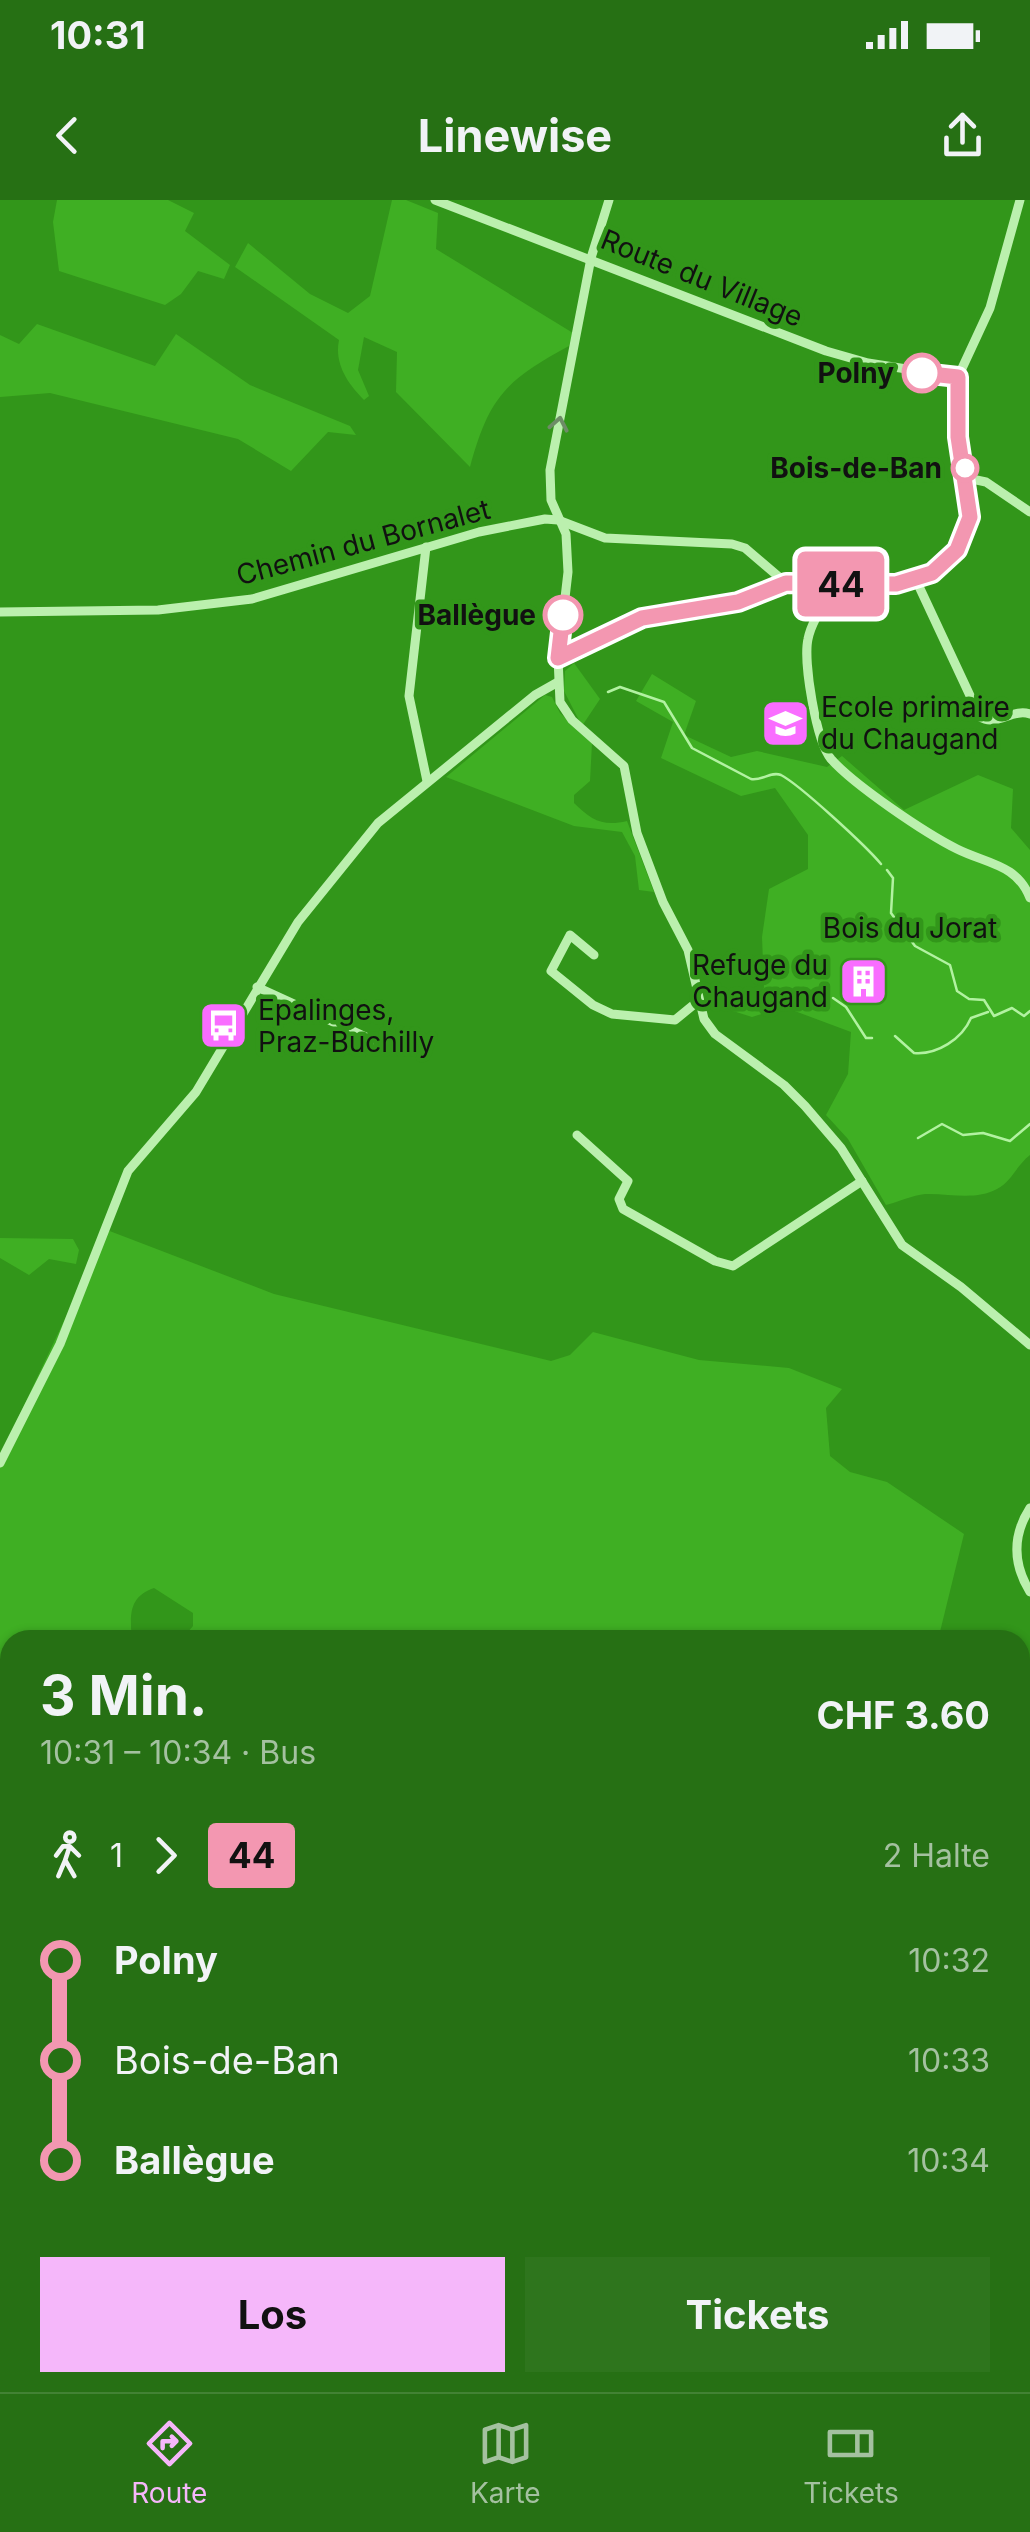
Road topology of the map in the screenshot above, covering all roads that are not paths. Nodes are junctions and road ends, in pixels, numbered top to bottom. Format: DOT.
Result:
graph roads {
  1 [pos="435,200"];
  2 [pos="609,200"];
  3 [pos="1020,200"];
  4 [pos="591,258"];
  5 [pos="958,377"];
  6 [pos="967,478"];
  7 [pos="1030,512"];
  8 [pos="558,520"];
  9 [pos="426,547"];
  10 [pos="916,580"];
  11 [pos="786,583"];
  12 [pos="836,584"];
  13 [pos="0,612"];
  14 [pos="558,658"];
  15 [pos="558,682"];
  16 [pos="1030,714"];
  17 [pos="426,781"];
  18 [pos="1030,898"];
  19 [pos="594,954"];
  20 [pos="257,986"];
  21 [pos="698,1002"];
  22 [pos="379,1043"];
  23 [pos="577,1136"];
  24 [pos="862,1181"];
  25 [pos="1030,1345"];
  26 [pos="0,1463"];
  27 [pos="1030,1508"];
  28 [pos="1030,1592"];
  1 -- 4 [label="street, Route du Village"];
  2 -- 4 [label="street"];
  3 -- 5 [label="street"];
  4 -- 5 [label="street, Route du Village"];
  8 -- 4 [label="street, one-way"];
  5 -- 6 [label="street"];
  6 -- 7 [label="street"];
  6 -- 10 [label="street"];
  8 -- 9 [label="street, Chemin du Bornalet"];
  8 -- 11 [label="street"];
  8 -- 14 [label="street"];
  9 -- 13 [label="street, Chemin du Bornalet"];
  9 -- 17 [label="street"];
  10 -- 12 [label="street"];
  10 -- 16 [label="street"];
  11 -- 12 [label="street"];
  11 -- 14 [label="street"];
  12 -- 18 [label="street"];
  14 -- 15 [label="street"];
  15 -- 17 [label="street"];
  15 -- 21 [label="street"];
  17 -- 20 [label="street"];
  19 -- 21 [label="street"];
  20 -- 22 [label="street"];
  20 -- 26 [label="street"];
  21 -- 24 [label="street"];
  23 -- 24 [label="street"];
  24 -- 25 [label="street"];
  27 -- 28 [label="street"];
}
